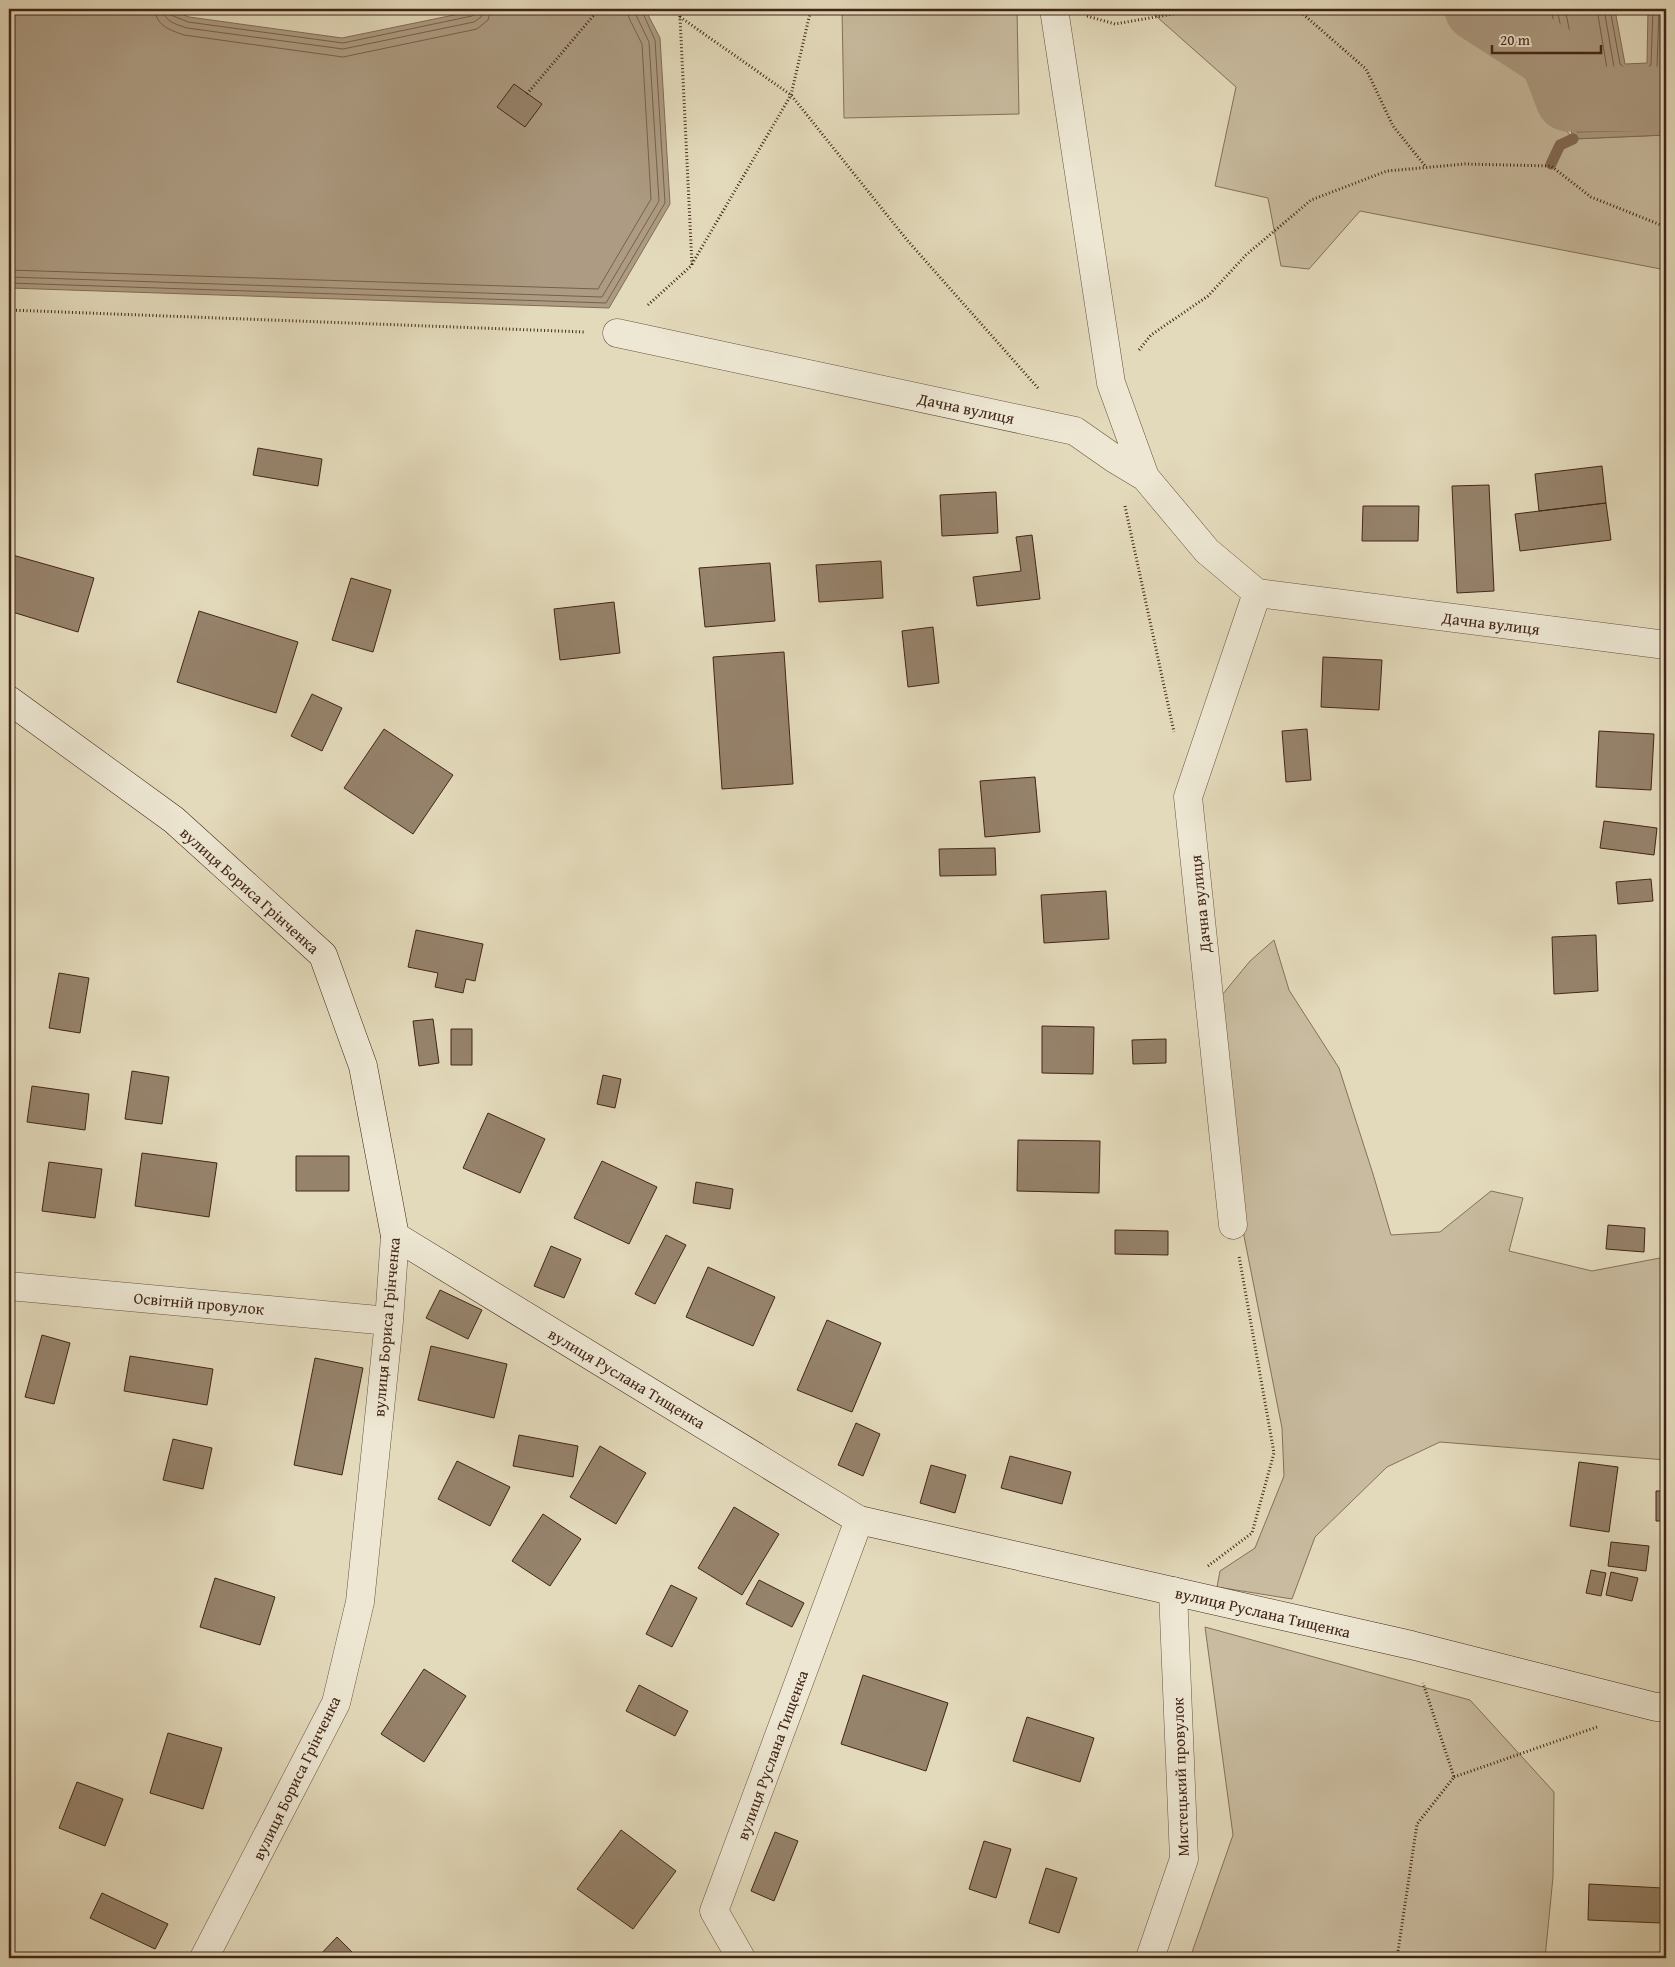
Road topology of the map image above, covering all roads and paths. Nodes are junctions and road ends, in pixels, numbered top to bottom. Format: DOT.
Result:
graph roads {
  1 [pos="599,9"];
  2 [pos="678,9"];
  3 [pos="811,9"];
  4 [pos="1193,9"];
  5 [pos="1294,9"];
  6 [pos="1066,11"];
  7 [pos="680,16"];
  8 [pos="527,94"];
  9 [pos="791,95"];
  10 [pos="1427,168"];
  11 [pos="1666,227"];
  12 [pos="692,265"];
  13 [pos="9,310"];
  14 [pos="617,334"];
  15 [pos="1111,383"];
  16 [pos="1043,394"];
  17 [pos="1115,459"];
  18 [pos="1145,476"];
  19 [pos="1257,593"];
  20 [pos="1666,645"];
  21 [pos="9,700"];
  22 [pos="1176,739"];
  23 [pos="1234,1225"];
  24 [pos="396,1236"];
  25 [pos="9,1286"];
  26 [pos="389,1321"];
  27 [pos="859,1520"];
  28 [pos="1173,1592"];
  29 [pos="1411,1644"];
  30 [pos="1666,1707"];
  31 [pos="1599,1726"];
  32 [pos="1454,1777"];
  33 [pos="204,1958"];
  34 [pos="741,1958"];
  35 [pos="1150,1958"];
  36 [pos="1397,1958"];
  1 -- 8 [label="path"];
  2 -- 7 [label="path"];
  3 -- 9 [label="path"];
  4 -- 6 [label="path"];
  5 -- 10 [label="path"];
  6 -- 15 [label="street"];
  7 -- 9 [label="path"];
  7 -- 12 [label="path"];
  9 -- 12 [label="path"];
  9 -- 16 [label="path"];
  10 -- 11 [label="path"];
  10 -- 15 [label="path"];
  12 -- 14 [label="path"];
  13 -- 14 [label="path"];
  14 -- 17 [label="street, Дачна вулиця"];
  15 -- 18 [label="street"];
  17 -- 18 [label="street, Дачна вулиця"];
  17 -- 22 [label="path"];
  18 -- 19 [label="street, Дачна вулиця"];
  19 -- 20 [label="street, Дачна вулиця"];
  19 -- 23 [label="street, Дачна вулиця"];
  21 -- 24 [label="street, вулиця Бориса Грінченка"];
  23 -- 28 [label="path"];
  24 -- 26 [label="street, вулиця Бориса Грінченка"];
  24 -- 27 [label="street, вулиця Руслана Тищенка"];
  25 -- 26 [label="street, Освітній провулок"];
  26 -- 33 [label="street, вулиця Бориса Грінченка"];
  27 -- 28 [label="street, вулиця Руслана Тищенка"];
  27 -- 34 [label="street, вулиця Руслана Тищенка"];
  28 -- 29 [label="street, вулиця Руслана Тищенка"];
  28 -- 35 [label="street, Мистецький провулок"];
  29 -- 30 [label="street, вулиця Руслана Тищенка"];
  29 -- 32 [label="path"];
  31 -- 32 [label="path"];
  32 -- 36 [label="path"];
}
